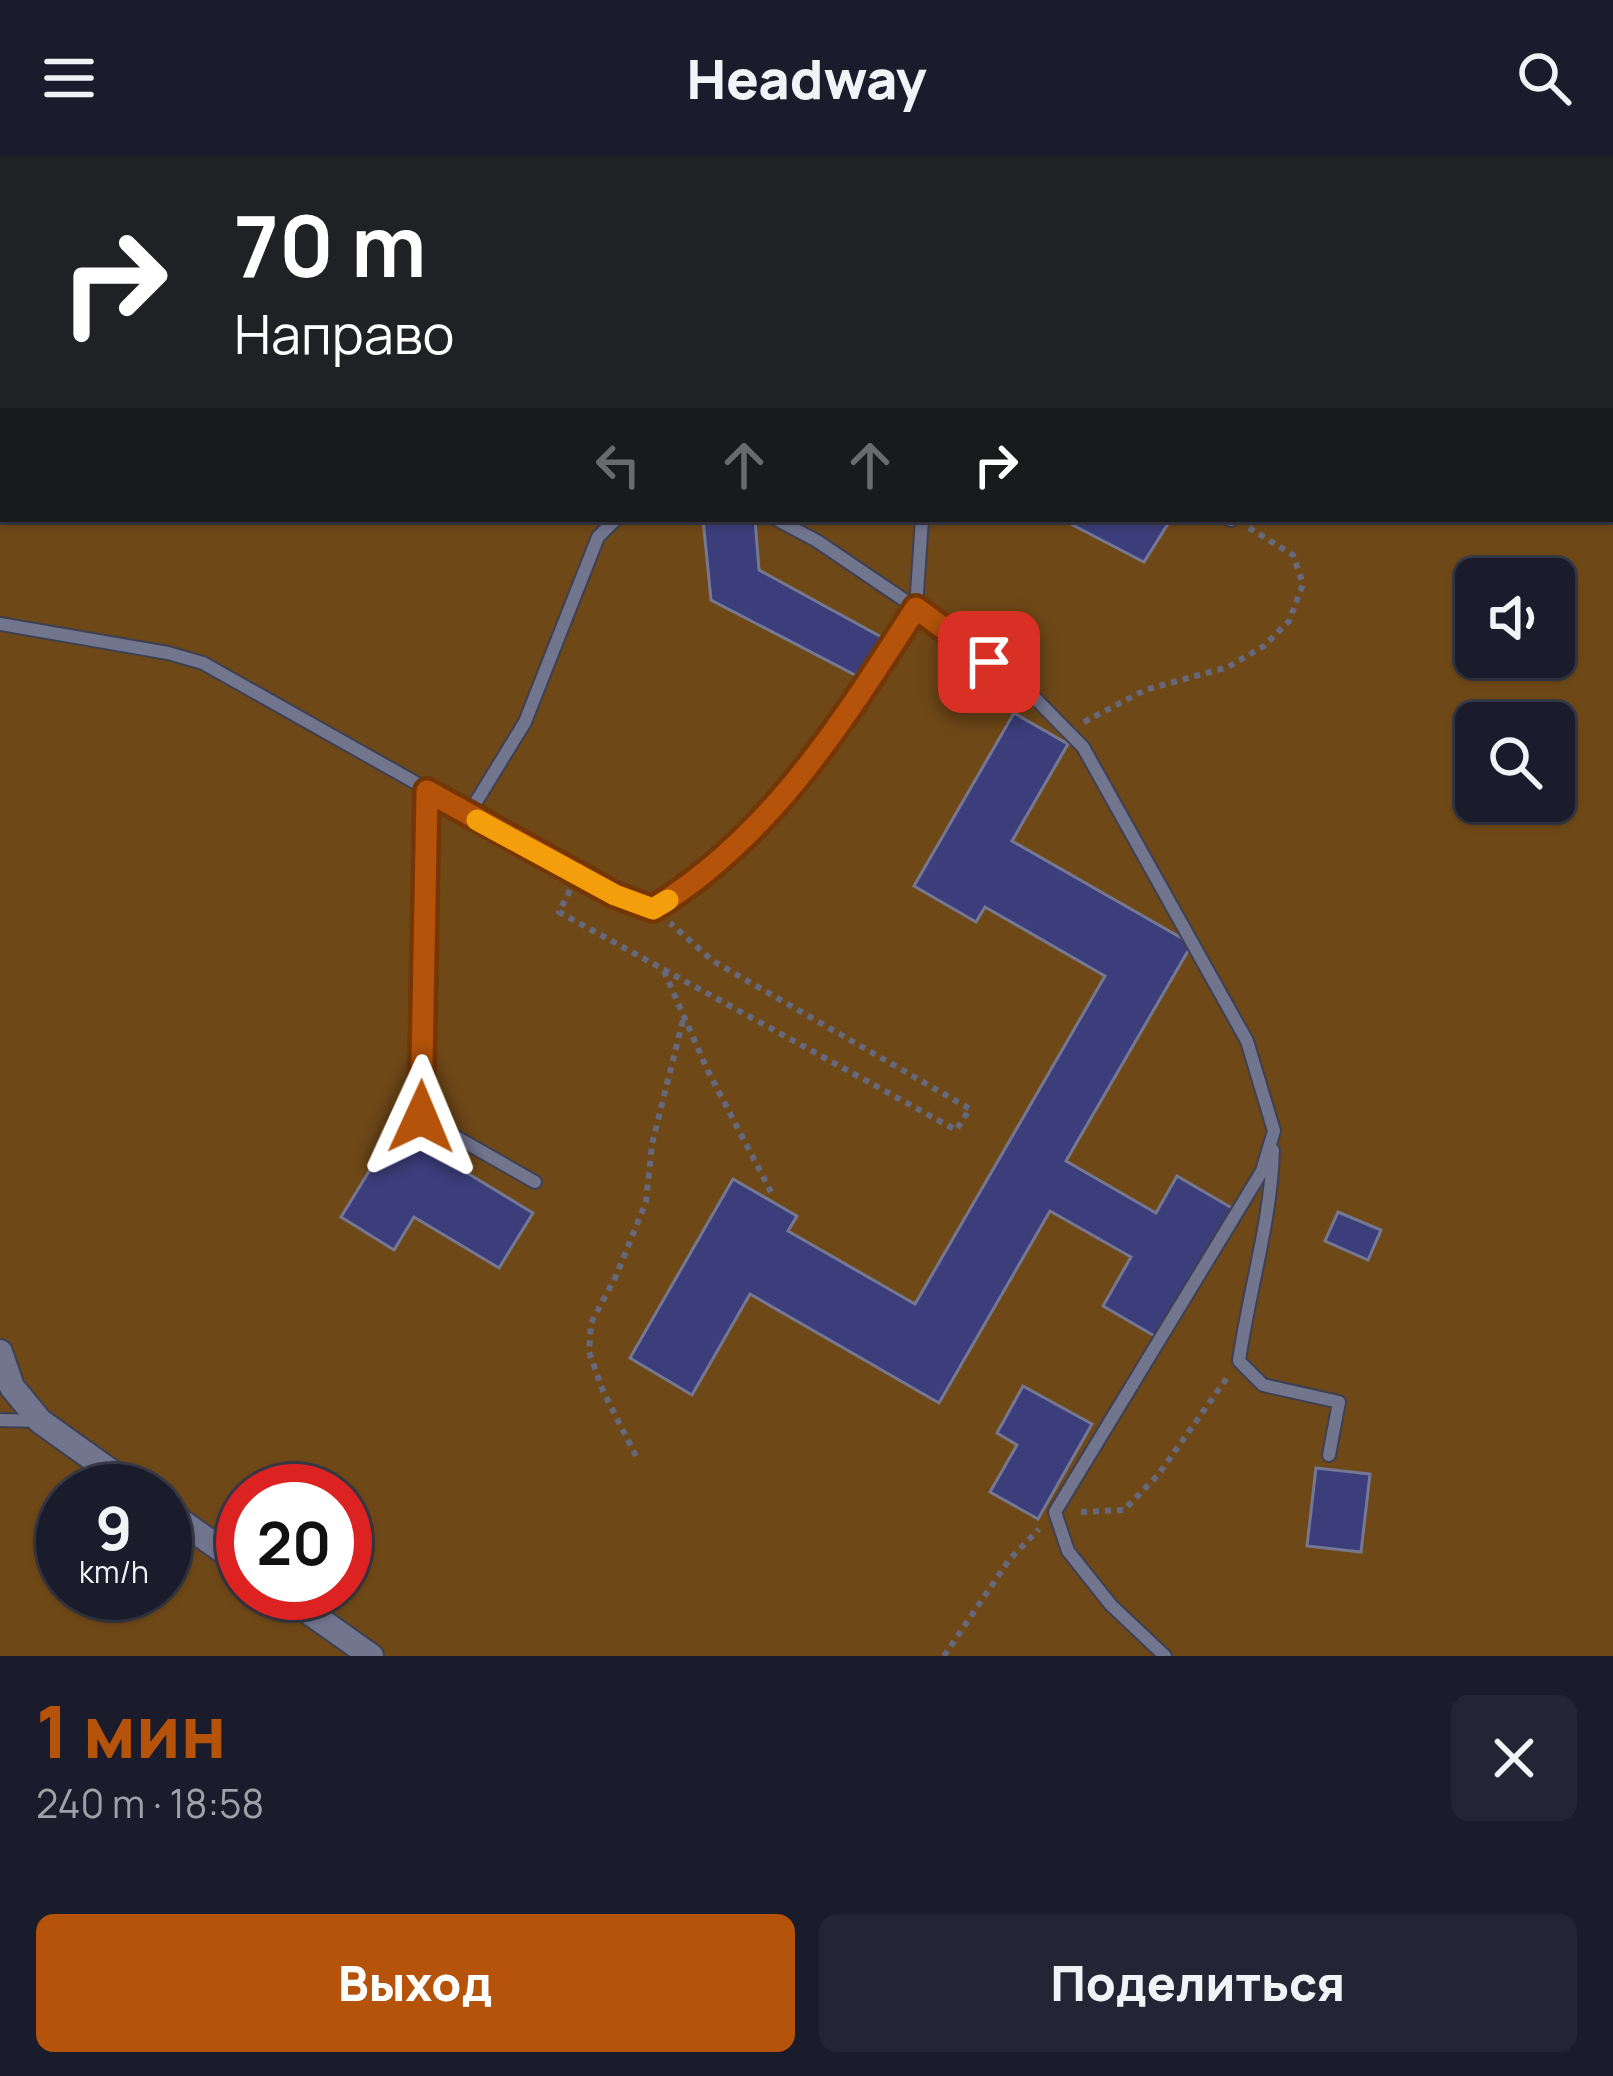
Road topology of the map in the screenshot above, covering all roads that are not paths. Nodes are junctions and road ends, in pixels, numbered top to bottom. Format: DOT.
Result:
graph roads {
  1 [pos="613,522"];
  2 [pos="782,522"];
  3 [pos="922,522"];
  4 [pos="916,608"];
  5 [pos="0,624"];
  6 [pos="427,791"];
  7 [pos="468,814"];
  8 [pos="1274,1131"];
  9 [pos="535,1182"];
  10 [pos="0,1352"];
  11 [pos="0,1420"];
  12 [pos="40,1421"];
  13 [pos="1329,1455"];
  14 [pos="100,1464"];
  15 [pos="320,1620"];
  16 [pos="371,1656"];
  17 [pos="1165,1656"];
  1 -- 7 [label="lane"];
  2 -- 4 [label="lane"];
  3 -- 4 [label="lane"];
  4 -- 7 [label="lane"];
  4 -- 8 [label="lane"];
  5 -- 6 [label="lane"];
  6 -- 7 [label="lane"];
  6 -- 9 [label="lane"];
  8 -- 13 [label="lane"];
  8 -- 17 [label="lane"];
  10 -- 12 [label="street"];
  11 -- 12 [label="lane"];
  12 -- 14 [label="street"];
  15 -- 16 [label="street"];
}
